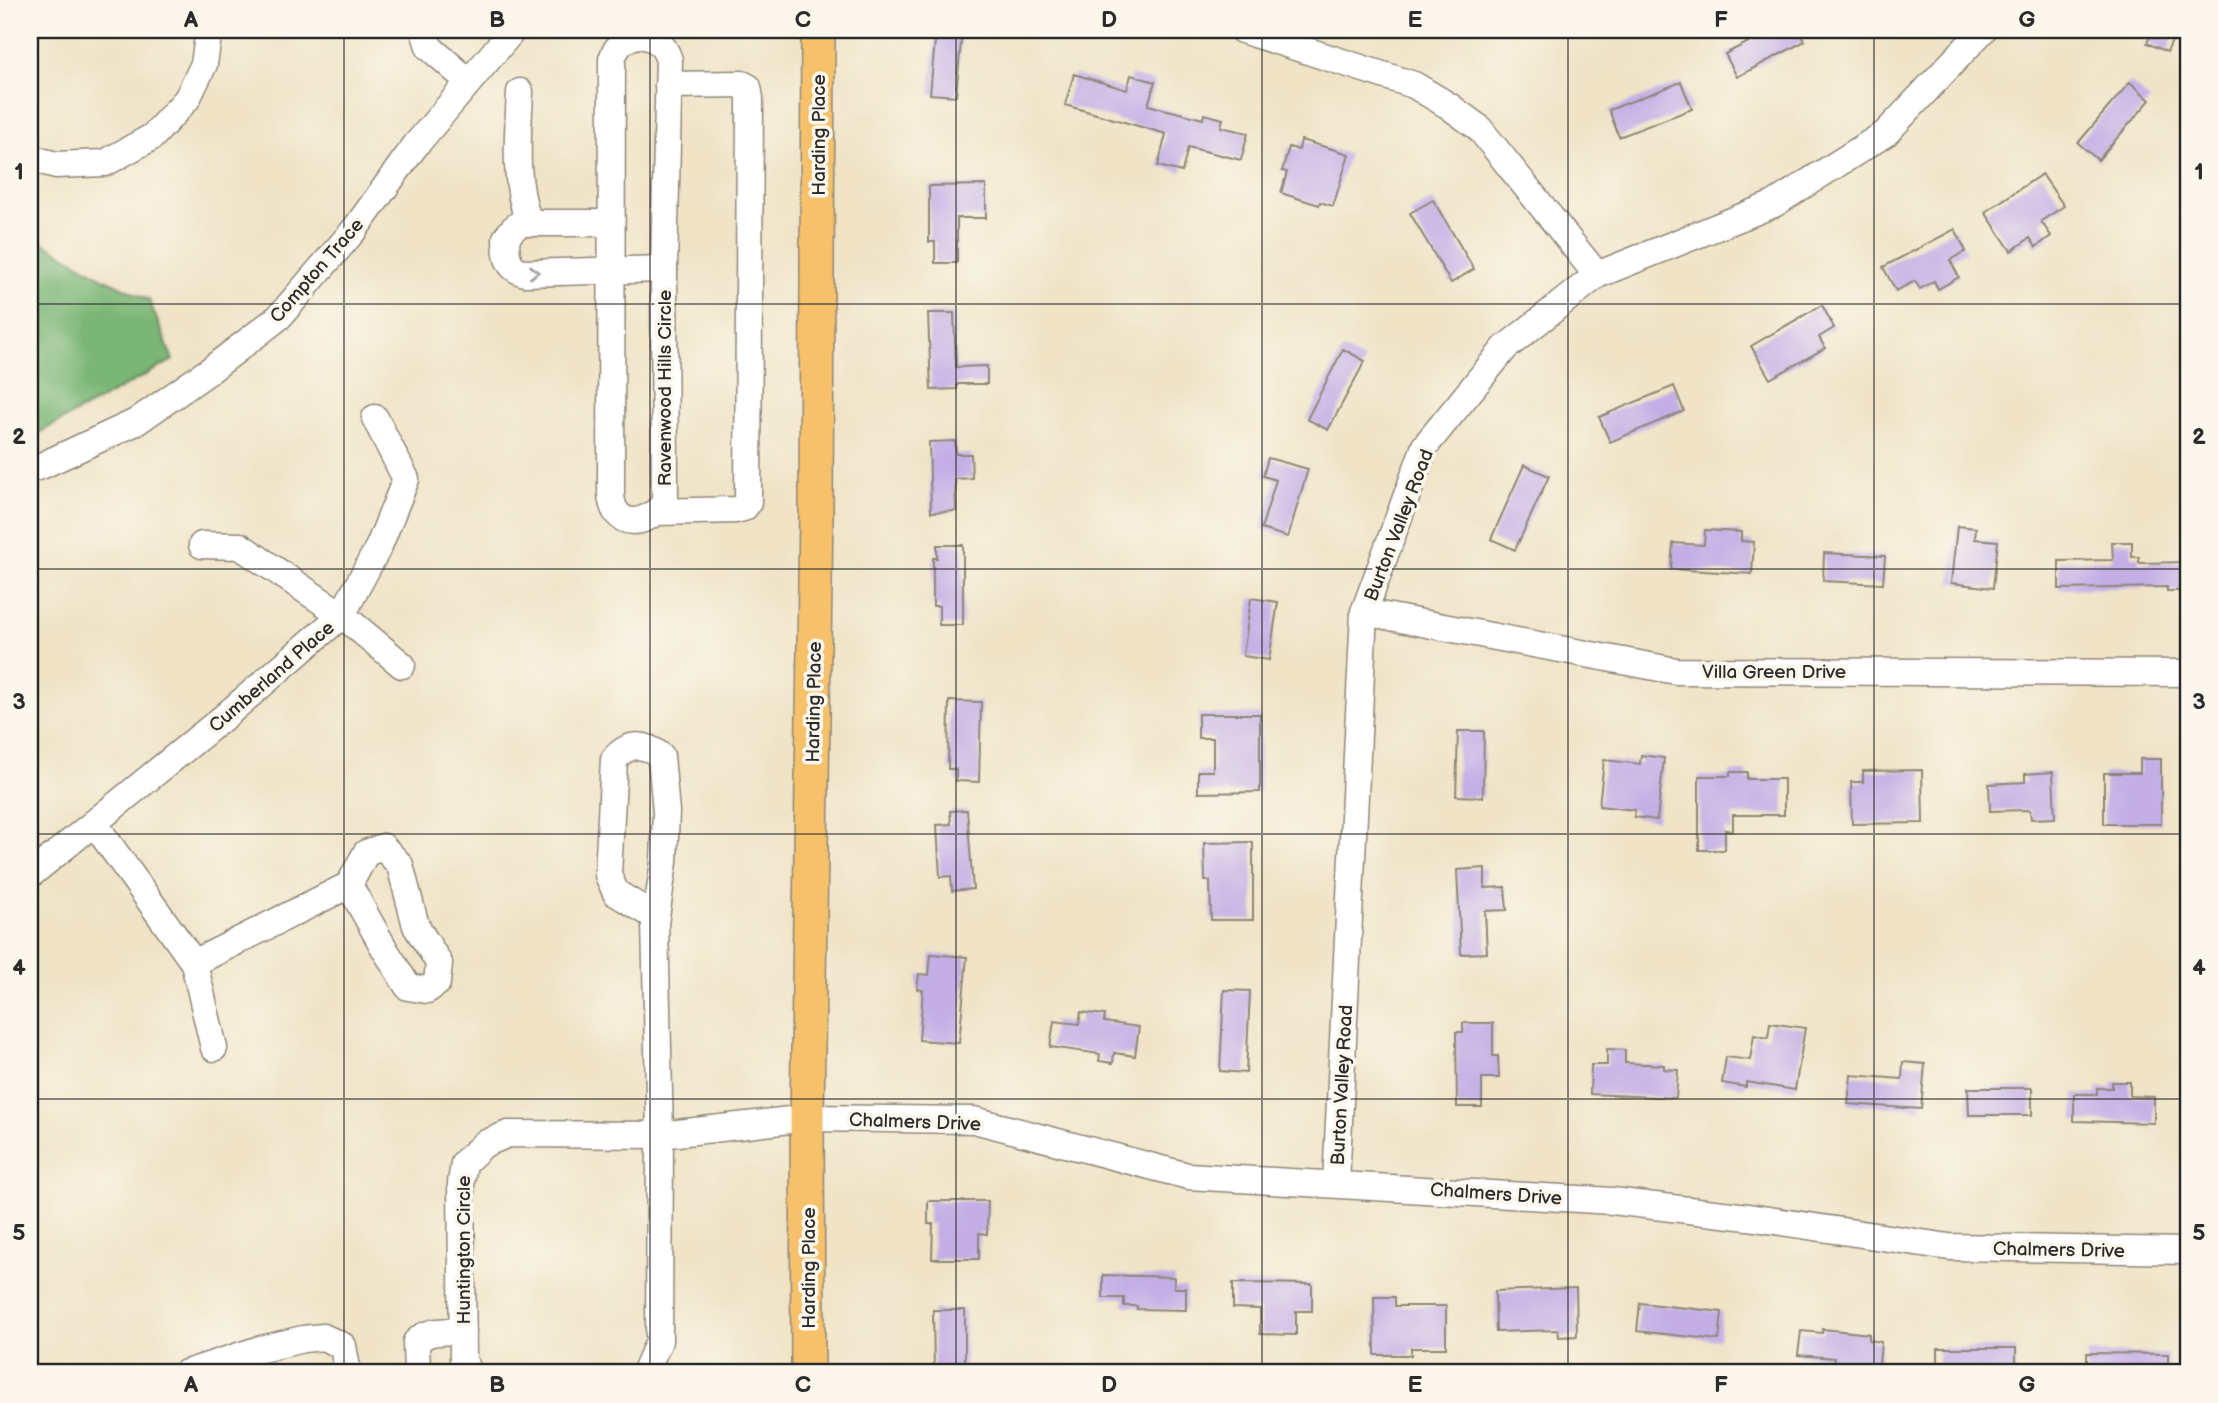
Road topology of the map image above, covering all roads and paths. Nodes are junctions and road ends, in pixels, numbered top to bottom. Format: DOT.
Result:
graph roads {
  1 [pos="209,30"];
  2 [pos="424,30"];
  3 [pos="513,30"];
  4 [pos="818,30"];
  5 [pos="1242,30"];
  6 [pos="1983,30"];
  7 [pos="638,33"];
  8 [pos="468,81"];
  9 [pos="668,85"];
  10 [pos="520,92"];
  11 [pos="30,158"];
  12 [pos="529,222"];
  13 [pos="611,223"];
  14 [pos="664,269"];
  15 [pos="611,270"];
  16 [pos="1597,275"];
  17 [pos="374,418"];
  18 [pos="30,469"];
  19 [pos="657,512"];
  20 [pos="202,545"];
  21 [pos="1364,612"];
  22 [pos="342,615"];
  23 [pos="402,665"];
  24 [pos="2188,673"];
  25 [pos="94,822"];
  26 [pos="30,875"];
  27 [pos="349,885"];
  28 [pos="656,917"];
  29 [pos="194,963"];
  30 [pos="214,1048"];
  31 [pos="807,1118"];
  32 [pos="660,1135"];
  33 [pos="1336,1183"];
  34 [pos="2188,1251"];
  35 [pos="463,1331"];
  36 [pos="186,1373"];
  37 [pos="348,1373"];
  38 [pos="417,1373"];
  39 [pos="470,1373"];
  40 [pos="645,1373"];
  41 [pos="808,1373"];
  1 -- 11 [label="street"];
  2 -- 8 [label="street"];
  3 -- 8 [label="street, Compton Trace"];
  4 -- 31 [label="main road, Harding Place"];
  5 -- 16 [label="street"];
  6 -- 16 [label="street, Burton Valley Road"];
  7 -- 9 [label="street, Ravenwood Hills Circle"];
  7 -- 13 [label="street, Ravenwood Hills Circle"];
  8 -- 18 [label="street, Compton Trace"];
  9 -- 14 [label="street, Ravenwood Hills Circle"];
  9 -- 19 [label="street"];
  10 -- 12 [label="street"];
  12 -- 13 [label="street"];
  12 -- 15 [label="street, one-way"];
  13 -- 15 [label="street, Ravenwood Hills Circle"];
  14 -- 15 [label="street"];
  14 -- 19 [label="street, Ravenwood Hills Circle"];
  15 -- 19 [label="street, Ravenwood Hills Circle"];
  16 -- 21 [label="street, Burton Valley Road"];
  17 -- 22 [label="street, Cumberland Place"];
  20 -- 22 [label="street"];
  21 -- 24 [label="street, Villa Green Drive"];
  21 -- 33 [label="street, Burton Valley Road"];
  22 -- 23 [label="street"];
  22 -- 25 [label="street, Cumberland Place"];
  25 -- 26 [label="street, Cumberland Place"];
  25 -- 29 [label="street"];
  27 -- 27 [label="street"];
  27 -- 29 [label="street"];
  28 -- 28 [label="street"];
  28 -- 32 [label="street"];
  29 -- 30 [label="street"];
  31 -- 32 [label="street, Huntington Circle"];
  31 -- 33 [label="street, Chalmers Drive"];
  31 -- 41 [label="main road, Harding Place"];
  32 -- 35 [label="street, Huntington Circle"];
  32 -- 40 [label="street"];
  33 -- 34 [label="street, Chalmers Drive"];
  35 -- 38 [label="street"];
  35 -- 39 [label="street, Huntington Circle"];
  36 -- 37 [label="street"];
}
